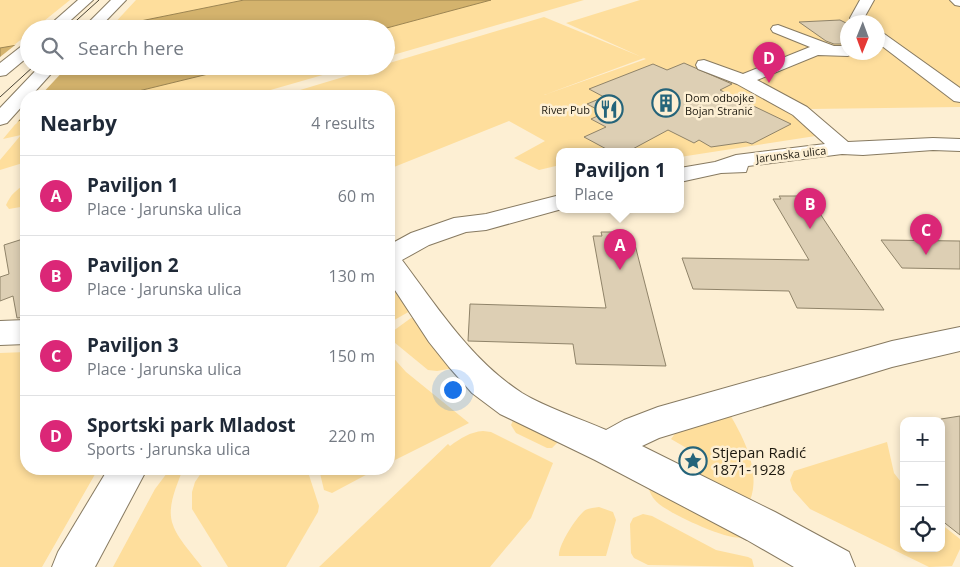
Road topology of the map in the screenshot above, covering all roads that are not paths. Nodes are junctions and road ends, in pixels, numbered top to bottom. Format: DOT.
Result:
graph roads {
  1 [pos="86,0"];
  2 [pos="119,0"];
  3 [pos="867,0"];
  4 [pos="860,15"];
  5 [pos="63,20"];
  6 [pos="98,20"];
  7 [pos="778,29"];
  8 [pos="885,42"];
  9 [pos="839,51"];
  10 [pos="885,54"];
  11 [pos="20,55"];
  12 [pos="902,55"];
  13 [pos="704,65"];
  14 [pos="0,71"];
  15 [pos="42,75"];
  16 [pos="743,80"];
  17 [pos="27,90"];
  18 [pos="960,97"];
  19 [pos="20,98"];
  20 [pos="0,119"];
  21 [pos="960,140"];
  22 [pos="933,144"];
  23 [pos="960,145"];
  24 [pos="842,148"];
  25 [pos="863,149"];
  26 [pos="721,167"];
  27 [pos="684,174"];
  28 [pos="556,203"];
  29 [pos="395,255"];
  30 [pos="395,270"];
  31 [pos="20,332"];
  32 [pos="0,333"];
  33 [pos="960,339"];
  34 [pos="608,448"];
  35 [pos="125,475"];
  36 [pos="73,567"];
  37 [pos="834,567"];
  1 -- 5 [label="street"];
  2 -- 6 [label="street"];
  3 -- 4 [label="street"];
  7 -- 9 [label="street"];
  8 -- 12 [label="street"];
  9 -- 16 [label="street"];
  10 -- 12 [label="street"];
  11 -- 14 [label="street"];
  12 -- 18 [label="street"];
  13 -- 16 [label="street"];
  15 -- 17 [label="street"];
  16 -- 24 [label="street"];
  19 -- 20 [label="street"];
  21 -- 22 [label="street, Jarunska ulica"];
  22 -- 23 [label="street, Jarunska ulica"];
  22 -- 25 [label="street, Jarunska ulica"];
  24 -- 25 [label="street, Jarunska ulica"];
  24 -- 26 [label="street, Jarunska ulica"];
  25 -- 26 [label="street, Jarunska ulica"];
  26 -- 27 [label="street, Jarunska ulica"];
  28 -- 29 [label="street"];
  30 -- 34 [label="street"];
  31 -- 32 [label="street"];
  33 -- 34 [label="street"];
  34 -- 37 [label="street"];
  35 -- 36 [label="street"];
}
